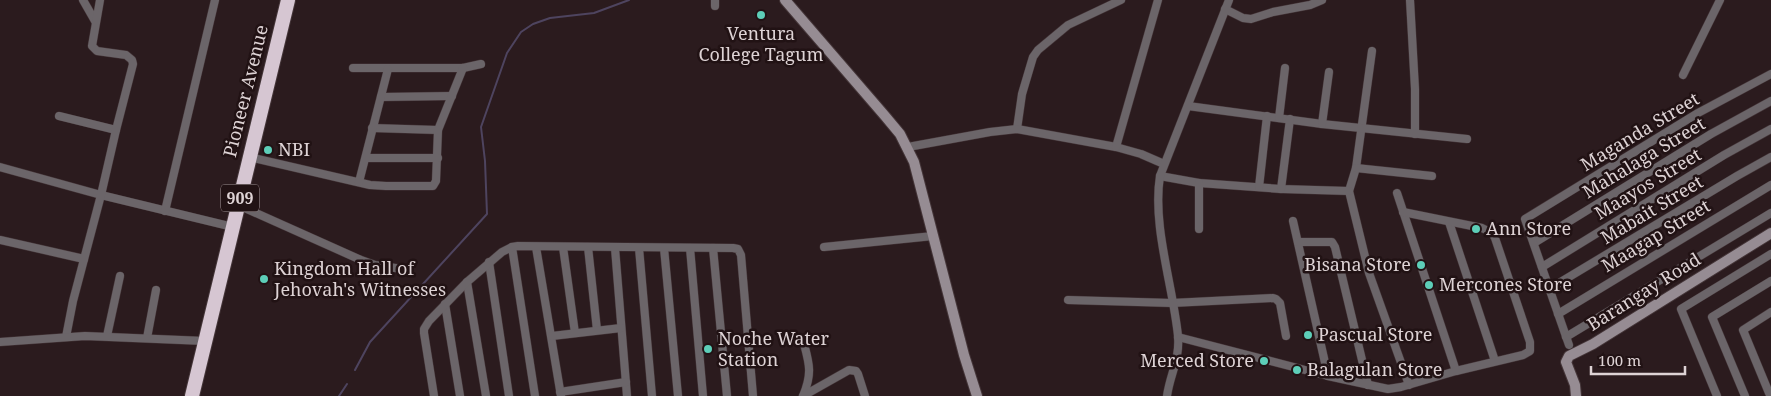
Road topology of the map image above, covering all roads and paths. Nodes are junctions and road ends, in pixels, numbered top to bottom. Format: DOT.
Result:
graph roads {
  1 [pos="83,0"];
  2 [pos="100,0"];
  3 [pos="215,0"];
  4 [pos="288,0"];
  5 [pos="785,0"];
  6 [pos="1121,0"];
  7 [pos="1158,0"];
  8 [pos="1229,0"];
  9 [pos="1322,0"];
  10 [pos="1410,0"];
  11 [pos="1720,0"];
  12 [pos="1225,9"];
  13 [pos="95,21"];
  14 [pos="1372,51"];
  15 [pos="481,64"];
  16 [pos="353,68"];
  17 [pos="463,68"];
  18 [pos="1286,68"];
  19 [pos="388,69"];
  20 [pos="1329,72"];
  21 [pos="1683,74"];
  22 [pos="1771,74"];
  23 [pos="452,96"];
  24 [pos="381,98"];
  25 [pos="1771,101"];
  26 [pos="1188,106"];
  27 [pos="59,116"];
  28 [pos="1267,116"];
  29 [pos="1279,118"];
  30 [pos="1290,119"];
  31 [pos="1322,124"];
  32 [pos="372,128"];
  33 [pos="1362,128"];
  34 [pos="1018,129"];
  35 [pos="1771,129"];
  36 [pos="116,130"];
  37 [pos="438,130"];
  38 [pos="1415,134"];
  39 [pos="1467,139"];
  40 [pos="908,147"];
  41 [pos="1116,147"];
  42 [pos="1771,157"];
  43 [pos="249,158"];
  44 [pos="366,158"];
  45 [pos="438,158"];
  46 [pos="1164,164"];
  47 [pos="0,167"];
  48 [pos="1356,168"];
  49 [pos="1160,176"];
  50 [pos="1432,176"];
  51 [pos="359,182"];
  52 [pos="1200,183"];
  53 [pos="1771,185"];
  54 [pos="1259,187"];
  55 [pos="1281,189"];
  56 [pos="1349,191"];
  57 [pos="1397,192"];
  58 [pos="101,195"];
  59 [pos="238,205"];
  60 [pos="165,211"];
  61 [pos="1403,212"];
  62 [pos="1771,213"];
  63 [pos="1293,221"];
  64 [pos="1449,222"];
  65 [pos="233,227"];
  66 [pos="1199,229"];
  67 [pos="1771,233"];
  68 [pos="933,236"];
  69 [pos="0,240"];
  70 [pos="1298,242"];
  71 [pos="1534,243"];
  72 [pos="512,247"];
  73 [pos="536,247"];
  74 [pos="563,247"];
  75 [pos="588,247"];
  76 [pos="824,247"];
  77 [pos="615,248"];
  78 [pos="639,248"];
  79 [pos="664,248"];
  80 [pos="690,248"];
  81 [pos="713,248"];
  82 [pos="1771,254"];
  83 [pos="84,258"];
  84 [pos="490,262"];
  85 [pos="1542,267"];
  86 [pos="402,269"];
  87 [pos="120,276"];
  88 [pos="1771,281"];
  89 [pos="467,282"];
  90 [pos="1550,289"];
  91 [pos="156,290"];
  92 [pos="1068,300"];
  93 [pos="1172,302"];
  94 [pos="445,304"];
  95 [pos="1771,312"];
  96 [pos="1558,314"];
  97 [pos="621,328"];
  98 [pos="597,330"];
  99 [pos="575,333"];
  100 [pos="107,336"];
  101 [pos="552,336"];
  102 [pos="1286,336"];
  103 [pos="66,337"];
  104 [pos="1178,337"];
  105 [pos="147,338"];
  106 [pos="803,340"];
  107 [pos="205,341"];
  108 [pos="0,342"];
  109 [pos="1496,361"];
  110 [pos="1456,371"];
  111 [pos="1328,376"];
  112 [pos="626,382"];
  113 [pos="1368,385"];
  114 [pos="1409,385"];
  115 [pos="593,387"];
  116 [pos="1771,392"];
  117 [pos="561,394"];
  118 [pos="1168,394"];
  119 [pos="192,396"];
  120 [pos="434,396"];
  121 [pos="460,396"];
  122 [pos="486,396"];
  123 [pos="509,396"];
  124 [pos="534,396"];
  125 [pos="594,396"];
  126 [pos="627,396"];
  127 [pos="652,396"];
  128 [pos="678,396"];
  129 [pos="703,396"];
  130 [pos="727,396"];
  131 [pos="753,396"];
  132 [pos="803,396"];
  133 [pos="865,396"];
  134 [pos="978,396"];
  135 [pos="1177,396"];
  136 [pos="1576,396"];
  137 [pos="1717,396"];
  138 [pos="1745,396"];
  1 -- 13 [label="street"];
  2 -- 13 [label="street"];
  3 -- 60 [label="street"];
  4 -- 43 [label="highway, Pioneer Avenue / 909"];
  5 -- 40 [label="main road"];
  6 -- 34 [label="street"];
  7 -- 41 [label="street"];
  8 -- 12 [label="street"];
  9 -- 12 [label="street"];
  10 -- 38 [label="street"];
  11 -- 21 [label="street"];
  12 -- 26 [label="street"];
  13 -- 36 [label="street"];
  14 -- 33 [label="street"];
  15 -- 17 [label="street"];
  16 -- 19 [label="street"];
  17 -- 19 [label="street"];
  17 -- 23 [label="street"];
  18 -- 29 [label="street"];
  19 -- 24 [label="street"];
  20 -- 31 [label="street"];
  22 -- 71 [label="street, Maganda Street"];
  23 -- 24 [label="street"];
  23 -- 37 [label="street"];
  24 -- 32 [label="street"];
  25 -- 71 [label="street, Mahalaga Street"];
  26 -- 28 [label="street"];
  26 -- 46 [label="street"];
  27 -- 36 [label="street"];
  28 -- 29 [label="street"];
  28 -- 54 [label="street"];
  29 -- 30 [label="street"];
  30 -- 31 [label="street"];
  30 -- 55 [label="street"];
  31 -- 33 [label="street"];
  32 -- 37 [label="street"];
  32 -- 44 [label="street"];
  33 -- 38 [label="street"];
  33 -- 48 [label="street"];
  34 -- 40 [label="street"];
  34 -- 41 [label="street"];
  35 -- 85 [label="street, Maayos Street"];
  36 -- 58 [label="street"];
  37 -- 45 [label="street"];
  38 -- 39 [label="street"];
  40 -- 68 [label="main road"];
  41 -- 46 [label="street"];
  42 -- 90 [label="street, Mabait Street"];
  43 -- 51 [label="street"];
  43 -- 59 [label="highway, Pioneer Avenue / 909"];
  44 -- 45 [label="street"];
  44 -- 51 [label="street"];
  45 -- 51 [label="street"];
  46 -- 49 [label="street"];
  47 -- 58 [label="street"];
  48 -- 50 [label="street"];
  48 -- 56 [label="street"];
  49 -- 52 [label="street"];
  49 -- 93 [label="street"];
  52 -- 54 [label="street"];
  52 -- 66 [label="street"];
  53 -- 96 [label="street, Maagap Street"];
  54 -- 55 [label="street"];
  55 -- 56 [label="street"];
  56 -- 114 [label="street"];
  57 -- 61 [label="street"];
  58 -- 60 [label="street"];
  58 -- 83 [label="street"];
  59 -- 65 [label="highway, Pioneer Avenue / 909"];
  59 -- 86 [label="street"];
  60 -- 65 [label="street"];
  61 -- 64 [label="street"];
  61 -- 110 [label="street"];
  62 -- 96 [label="street"];
  63 -- 70 [label="street"];
  64 -- 109 [label="street"];
  64 -- 109 [label="street"];
  65 -- 107 [label="highway, Pioneer Avenue / 909"];
  67 -- 136 [label="main road, Barangay Road"];
  68 -- 76 [label="street"];
  68 -- 134 [label="main road"];
  69 -- 83 [label="street"];
  70 -- 111 [label="street"];
  70 -- 113 [label="street"];
  71 -- 85 [label="street"];
  72 -- 73 [label="street"];
  72 -- 84 [label="street"];
  72 -- 124 [label="street"];
  73 -- 74 [label="street"];
  73 -- 101 [label="street"];
  74 -- 75 [label="street"];
  74 -- 99 [label="street"];
  75 -- 77 [label="street"];
  75 -- 98 [label="street"];
  77 -- 78 [label="street"];
  77 -- 97 [label="street"];
  78 -- 79 [label="street"];
  78 -- 127 [label="street"];
  79 -- 80 [label="street"];
  79 -- 128 [label="street"];
  80 -- 81 [label="street"];
  80 -- 129 [label="street"];
  81 -- 130 [label="street"];
  81 -- 131 [label="street"];
  82 -- 137 [label="street"];
  83 -- 103 [label="street"];
  84 -- 89 [label="street"];
  84 -- 123 [label="street"];
  85 -- 90 [label="street"];
  87 -- 100 [label="street"];
  88 -- 138 [label="street"];
  89 -- 94 [label="street"];
  89 -- 122 [label="street"];
  90 -- 96 [label="street"];
  91 -- 105 [label="street"];
  92 -- 93 [label="street"];
  93 -- 102 [label="street"];
  93 -- 104 [label="street"];
  94 -- 120 [label="street"];
  94 -- 121 [label="street"];
  95 -- 116 [label="street"];
  97 -- 98 [label="street"];
  97 -- 112 [label="street"];
  98 -- 99 [label="street"];
  99 -- 101 [label="street"];
  100 -- 103 [label="street"];
  100 -- 105 [label="street"];
  101 -- 117 [label="street"];
  103 -- 108 [label="street"];
  104 -- 111 [label="street"];
  104 -- 118 [label="street"];
  105 -- 107 [label="street"];
  106 -- 132 [label="street"];
  107 -- 119 [label="highway, Pioneer Avenue / 909"];
  109 -- 110 [label="street"];
  110 -- 114 [label="street"];
  111 -- 113 [label="street"];
  112 -- 115 [label="street"];
  112 -- 126 [label="street"];
  113 -- 114 [label="street"];
  115 -- 117 [label="street"];
  115 -- 125 [label="street"];
  118 -- 135 [label="street"];
  132 -- 133 [label="street"];
}
